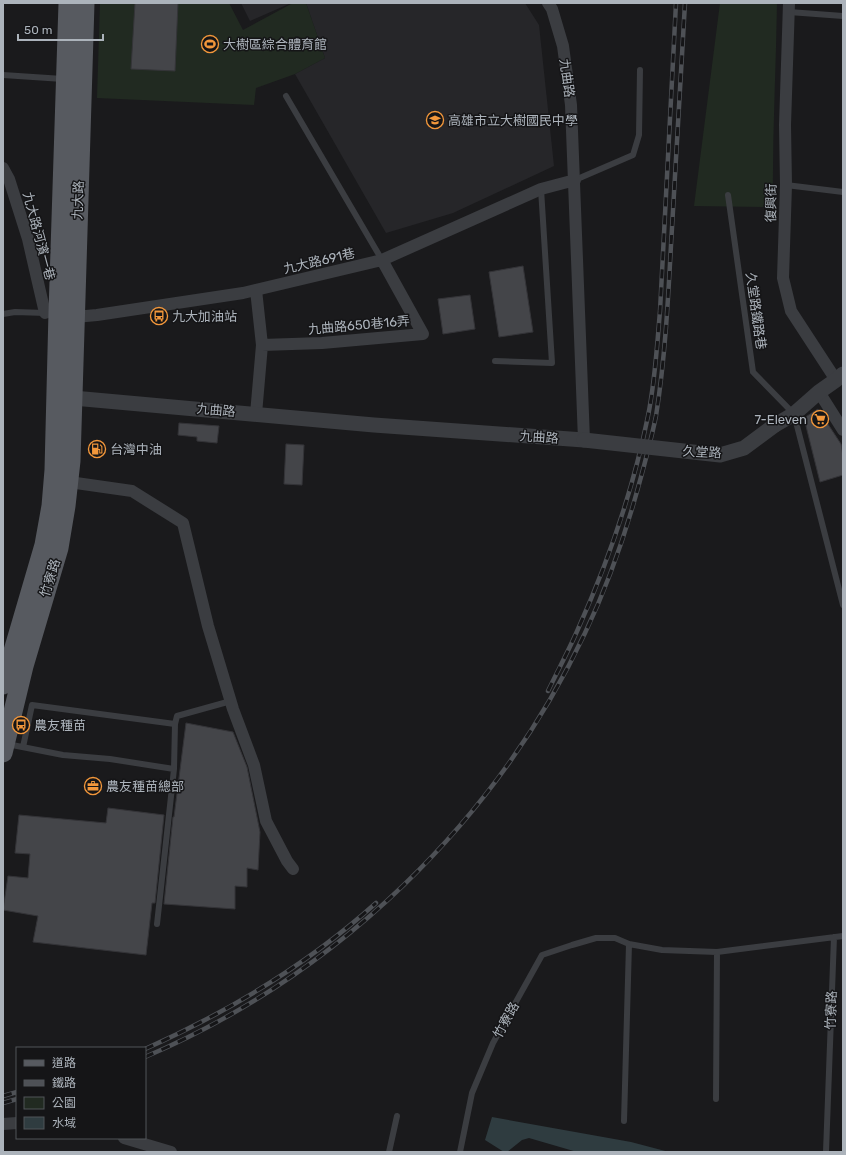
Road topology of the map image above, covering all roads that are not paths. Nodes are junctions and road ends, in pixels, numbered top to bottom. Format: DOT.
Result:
graph roads {
  1 [pos="68,3"];
  2 [pos="85,3"];
  3 [pos="548,3"];
  4 [pos="789,7"];
  5 [pos="843,16"];
  6 [pos="640,70"];
  7 [pos="3,75"];
  8 [pos="74,80"];
  9 [pos="286,96"];
  10 [pos="3,168"];
  11 [pos="575,180"];
  12 [pos="786,185"];
  13 [pos="541,189"];
  14 [pos="843,192"];
  15 [pos="728,195"];
  16 [pos="382,260"];
  17 [pos="256,290"];
  18 [pos="3,314"];
  19 [pos="59,314"];
  20 [pos="262,345"];
  21 [pos="495,361"];
  22 [pos="841,376"];
  23 [pos="819,392"];
  24 [pos="64,397"];
  25 [pos="256,414"];
  26 [pos="794,414"];
  27 [pos="843,430"];
  28 [pos="584,440"];
  29 [pos="69,482"];
  30 [pos="47,562"];
  31 [pos="843,605"];
  32 [pos="3,685"];
  33 [pos="231,701"];
  34 [pos="175,724"];
  35 [pos="8,747"];
  36 [pos="174,769"];
  37 [pos="293,869"];
  38 [pos="157,924"];
  39 [pos="843,936"];
  40 [pos="834,937"];
  41 [pos="629,944"];
  42 [pos="717,952"];
  43 [pos="716,1099"];
  44 [pos="398,1116"];
  45 [pos="624,1121"];
  46 [pos="16,1122"];
  47 [pos="3,1124"];
  48 [pos="126,1139"];
  49 [pos="154,1150"];
  50 [pos="171,1152"];
  51 [pos="389,1152"];
  52 [pos="460,1152"];
  53 [pos="826,1152"];
  1 -- 8 [label="main road, 九大路"];
  2 -- 8 [label="main road, 九大路"];
  3 -- 11 [label="street, 九曲路"];
  4 -- 5 [label="lane, 復興街"];
  4 -- 12 [label="street, 復興街"];
  6 -- 11 [label="lane"];
  7 -- 8 [label="lane"];
  8 -- 19 [label="main road, 九大路"];
  9 -- 16 [label="lane"];
  10 -- 19 [label="street, 九大路河濱一巷"];
  11 -- 13 [label="street, 九大路691巷"];
  11 -- 28 [label="street, 九曲路"];
  12 -- 14 [label="lane"];
  12 -- 22 [label="street, 復興街"];
  13 -- 16 [label="street, 九大路691巷"];
  13 -- 21 [label="lane"];
  15 -- 26 [label="lane, 久堂路鐵路巷"];
  16 -- 17 [label="street, 九大路691巷"];
  16 -- 20 [label="street, 九曲路650巷16弄"];
  17 -- 19 [label="street, 九大路691巷"];
  17 -- 20 [label="street"];
  18 -- 19 [label="lane"];
  19 -- 24 [label="main road, 九大路"];
  20 -- 25 [label="street"];
  22 -- 23 [label="street, 久堂路"];
  23 -- 26 [label="street, 久堂路"];
  23 -- 27 [label="street"];
  24 -- 25 [label="street, 九曲路"];
  24 -- 29 [label="main road, 竹寮路"];
  24 -- 30 [label="main road, 竹寮路"];
  25 -- 28 [label="street, 九曲路"];
  26 -- 28 [label="street, 久堂路, bridge"];
  26 -- 31 [label="lane"];
  29 -- 30 [label="main road, 竹寮路"];
  29 -- 33 [label="street"];
  30 -- 32 [label="main road, 竹寮路"];
  30 -- 35 [label="main road, 竹寮路"];
  33 -- 34 [label="lane"];
  33 -- 37 [label="street"];
  34 -- 35 [label="lane"];
  34 -- 36 [label="lane"];
  35 -- 36 [label="lane"];
  36 -- 38 [label="lane"];
  39 -- 40 [label="lane"];
  40 -- 42 [label="lane, 竹寮路"];
  40 -- 53 [label="lane, 竹寮路"];
  41 -- 42 [label="lane, 竹寮路"];
  41 -- 45 [label="lane"];
  41 -- 52 [label="lane, 竹寮路"];
  42 -- 43 [label="lane"];
  44 -- 51 [label="lane"];
  46 -- 47 [label="street"];
  48 -- 49 [label="street"];
  49 -- 50 [label="street"];
}
